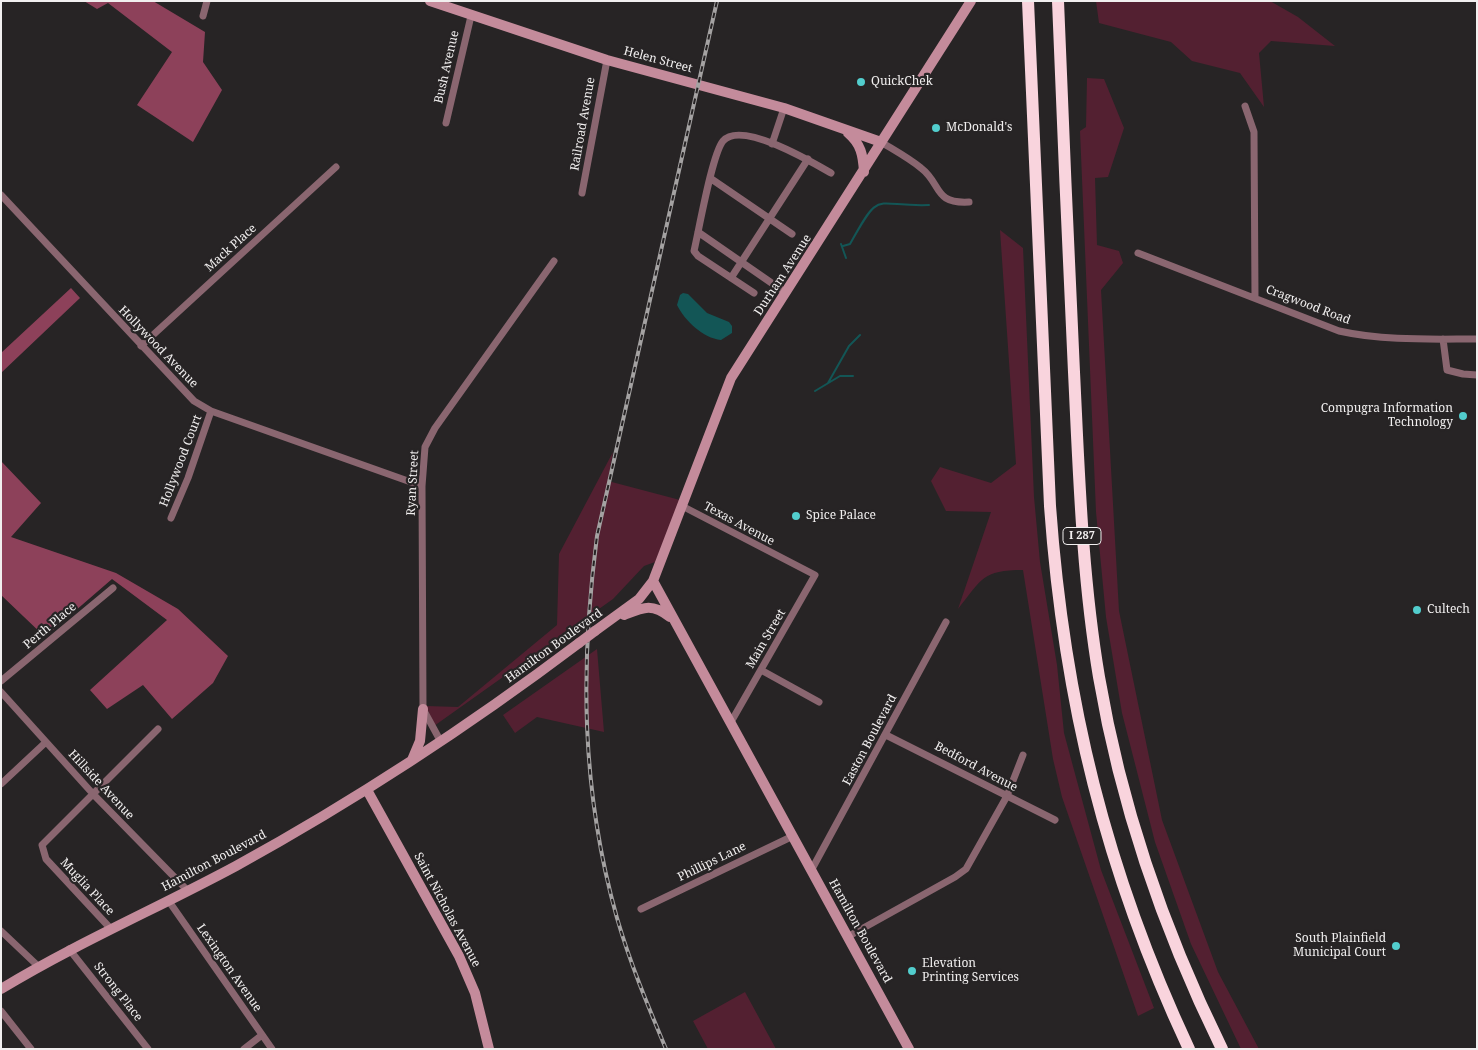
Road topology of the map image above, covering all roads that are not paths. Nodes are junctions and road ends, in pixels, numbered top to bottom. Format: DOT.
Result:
graph roads {
  1 [pos="207,1"];
  2 [pos="430,1"];
  3 [pos="972,1"];
  4 [pos="1028,1"];
  5 [pos="1058,1"];
  6 [pos="203,16"];
  7 [pos="471,16"];
  8 [pos="608,60"];
  9 [pos="1245,106"];
  10 [pos="784,108"];
  11 [pos="446,123"];
  12 [pos="843,129"];
  13 [pos="881,142"];
  14 [pos="772,144"];
  15 [pos="808,159"];
  16 [pos="336,167"];
  17 [pos="864,172"];
  18 [pos="831,173"];
  19 [pos="710,178"];
  20 [pos="582,193"];
  21 [pos="1,195"];
  22 [pos="968,202"];
  23 [pos="770,218"];
  24 [pos="698,232"];
  25 [pos="792,234"];
  26 [pos="1138,253"];
  27 [pos="554,261"];
  28 [pos="742,262"];
  29 [pos="731,278"];
  30 [pos="754,293"];
  31 [pos="786,293"];
  32 [pos="1256,297"];
  33 [pos="1442,339"];
  34 [pos="1477,339"];
  35 [pos="141,346"];
  36 [pos="1477,374"];
  37 [pos="211,411"];
  38 [pos="422,486"];
  39 [pos="682,506"];
  40 [pos="171,518"];
  41 [pos="805,572"];
  42 [pos="653,581"];
  43 [pos="113,588"];
  44 [pos="674,620"];
  45 [pos="609,621"];
  46 [pos="946,622"];
  47 [pos="761,670"];
  48 [pos="1,681"];
  49 [pos="1,692"];
  50 [pos="819,702"];
  51 [pos="423,709"];
  52 [pos="731,722"];
  53 [pos="158,729"];
  54 [pos="886,735"];
  55 [pos="46,742"];
  56 [pos="441,742"];
  57 [pos="1023,755"];
  58 [pos="412,760"];
  59 [pos="1,784"];
  60 [pos="367,790"];
  61 [pos="94,795"];
  62 [pos="1007,796"];
  63 [pos="1055,820"];
  64 [pos="794,836"];
  65 [pos="812,869"];
  66 [pos="187,890"];
  67 [pos="168,900"];
  68 [pos="641,909"];
  69 [pos="110,929"];
  70 [pos="1,931"];
  71 [pos="849,936"];
  72 [pos="69,949"];
  73 [pos="38,966"];
  74 [pos="1,989"];
  75 [pos="1,1011"];
  76 [pos="262,1034"];
  77 [pos="31,1049"];
  78 [pos="148,1049"];
  79 [pos="244,1049"];
  80 [pos="272,1049"];
  81 [pos="490,1049"];
  82 [pos="909,1049"];
  83 [pos="1189,1049"];
  84 [pos="1222,1049"];
  1 -- 6 [label="street"];
  2 -- 7 [label="main road, Helen Street"];
  3 -- 13 [label="main road, Durham Avenue"];
  4 -- 83 [label="highway, I 287"];
  5 -- 84 [label="highway, I 287"];
  7 -- 8 [label="main road, Helen Street"];
  7 -- 11 [label="street, Bush Avenue"];
  8 -- 10 [label="main road, Helen Street"];
  8 -- 20 [label="street, Railroad Avenue"];
  9 -- 32 [label="street, Cragwood Road"];
  10 -- 12 [label="main road, Helen Street"];
  10 -- 14 [label="street"];
  12 -- 13 [label="main road, Helen Street"];
  12 -- 17 [label="main road"];
  13 -- 17 [label="main road, Durham Avenue"];
  13 -- 22 [label="street"];
  14 -- 15 [label="street"];
  14 -- 19 [label="street"];
  15 -- 18 [label="street"];
  15 -- 23 [label="street"];
  16 -- 35 [label="street, Mack Place"];
  17 -- 31 [label="main road, Durham Avenue"];
  19 -- 23 [label="street"];
  19 -- 24 [label="street"];
  21 -- 35 [label="street, Hollywood Avenue"];
  23 -- 25 [label="street"];
  23 -- 28 [label="street"];
  24 -- 28 [label="street"];
  24 -- 29 [label="street"];
  26 -- 32 [label="street, Cragwood Road"];
  27 -- 38 [label="street, Ryan Street"];
  28 -- 29 [label="street"];
  28 -- 31 [label="street"];
  29 -- 30 [label="street"];
  31 -- 39 [label="main road, Durham Avenue"];
  32 -- 33 [label="street, Cragwood Road"];
  33 -- 34 [label="street, Cragwood Road"];
  33 -- 36 [label="street"];
  35 -- 37 [label="street, Hollywood Avenue"];
  37 -- 38 [label="street, Hollywood Avenue"];
  37 -- 40 [label="street, Hollywood Court"];
  38 -- 51 [label="street, Ryan Street"];
  39 -- 41 [label="street, Texas Avenue"];
  39 -- 42 [label="main road, Durham Avenue"];
  41 -- 47 [label="street, Main Street"];
  42 -- 44 [label="main road, Hamilton Boulevard"];
  42 -- 45 [label="main road, Hamilton Boulevard"];
  43 -- 48 [label="street, Perth Place"];
  44 -- 45 [label="main road"];
  44 -- 52 [label="main road, Hamilton Boulevard"];
  45 -- 56 [label="main road, Hamilton Boulevard, bridge"];
  46 -- 54 [label="street, Easton Boulevard"];
  47 -- 50 [label="street"];
  47 -- 52 [label="street, Main Street"];
  49 -- 55 [label="street, Hillside Avenue"];
  51 -- 56 [label="street, Ryan Street"];
  51 -- 58 [label="main road"];
  52 -- 64 [label="main road, Hamilton Boulevard"];
  53 -- 61 [label="street"];
  54 -- 62 [label="street, Bedford Avenue"];
  54 -- 65 [label="street, Easton Boulevard"];
  55 -- 59 [label="street"];
  55 -- 61 [label="street, Hillside Avenue"];
  56 -- 58 [label="main road, Hamilton Boulevard"];
  57 -- 62 [label="street"];
  58 -- 60 [label="main road, Hamilton Boulevard"];
  60 -- 66 [label="main road, Hamilton Boulevard"];
  60 -- 81 [label="main road, Saint Nicholas Avenue"];
  61 -- 66 [label="street, Hillside Avenue"];
  61 -- 69 [label="street, Muglia Place"];
  62 -- 63 [label="street, Bedford Avenue"];
  62 -- 71 [label="street"];
  64 -- 65 [label="main road, Hamilton Boulevard"];
  64 -- 68 [label="street, Phillips Lane"];
  65 -- 71 [label="main road, Hamilton Boulevard"];
  66 -- 67 [label="main road, Hamilton Boulevard"];
  67 -- 69 [label="main road, Hamilton Boulevard"];
  67 -- 76 [label="street, Lexington Avenue"];
  69 -- 72 [label="main road, Hamilton Boulevard"];
  70 -- 73 [label="street"];
  71 -- 82 [label="main road, Hamilton Boulevard"];
  72 -- 73 [label="main road, Hamilton Boulevard"];
  72 -- 78 [label="street, Strong Place"];
  73 -- 74 [label="main road, Hamilton Boulevard"];
  75 -- 77 [label="street"];
  76 -- 79 [label="street"];
  76 -- 80 [label="street, Lexington Avenue"];
}
